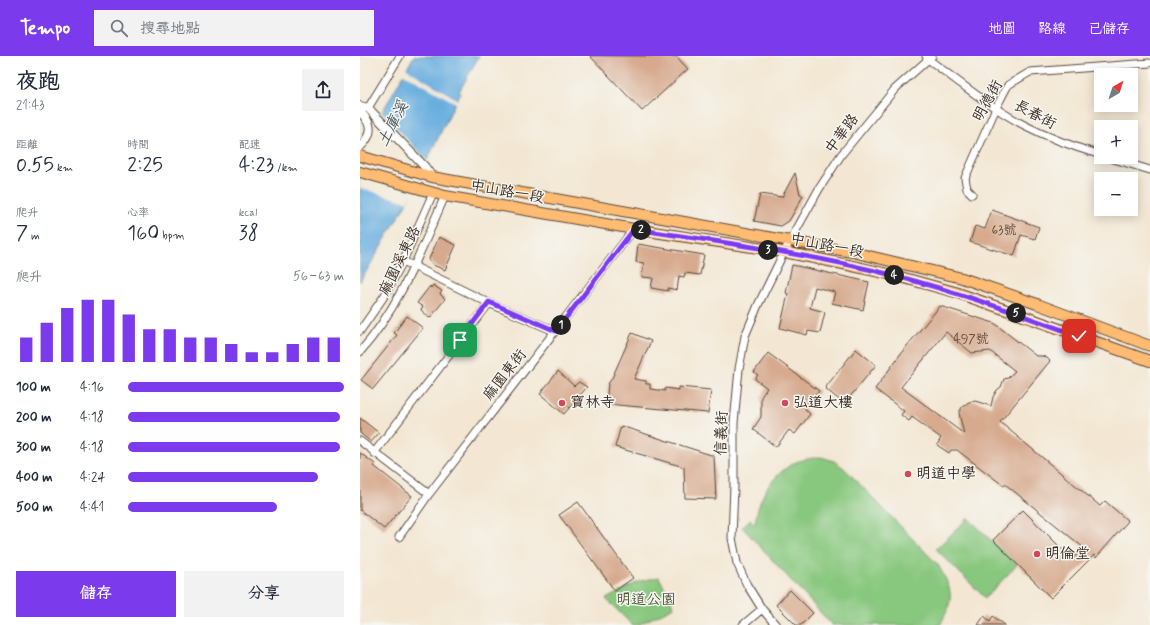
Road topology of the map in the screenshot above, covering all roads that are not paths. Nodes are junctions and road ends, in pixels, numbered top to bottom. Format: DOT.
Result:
graph roads {
  1 [pos="400,56"];
  2 [pos="929,57"];
  3 [pos="1150,63"];
  4 [pos="996,108"];
  5 [pos="363,109"];
  6 [pos="360,148"];
  7 [pos="1094,153"];
  8 [pos="360,156"];
  9 [pos="1130,164"];
  10 [pos="1150,170"];
  11 [pos="423,171"];
  12 [pos="360,172"];
  13 [pos="433,194"];
  14 [pos="972,194"];
  15 [pos="445,196"];
  16 [pos="634,229"];
  17 [pos="791,242"];
  18 [pos="784,252"];
  19 [pos="404,261"];
  20 [pos="413,266"];
  21 [pos="489,302"];
  22 [pos="360,331"];
  23 [pos="556,331"];
  24 [pos="1150,346"];
  25 [pos="360,352"];
  26 [pos="1150,361"];
  27 [pos="360,441"];
  28 [pos="374,452"];
  29 [pos="429,494"];
  30 [pos="399,537"];
  31 [pos="762,609"];
  32 [pos="743,625"];
  33 [pos="776,625"];
  1 -- 5 [label="street"];
  2 -- 4 [label="street, 長春街"];
  2 -- 17 [label="street, 中華路"];
  3 -- 4 [label="street, 明德街"];
  4 -- 7 [label="street, 長春街"];
  4 -- 14 [label="street, 明德街"];
  5 -- 6 [label="street"];
  5 -- 11 [label="street"];
  8 -- 11 [label="main road, 中山路一段"];
  9 -- 10 [label="street"];
  11 -- 17 [label="main road, 中山路一段"];
  12 -- 13 [label="main road, 中山路一段"];
  13 -- 15 [label="main road, 中山路一段"];
  13 -- 19 [label="street, 麻園溪東路"];
  15 -- 16 [label="main road, 中山路一段"];
  15 -- 20 [label="street, 麻園溪東路"];
  16 -- 18 [label="main road, 中山路一段"];
  16 -- 23 [label="street, 麻園東街"];
  17 -- 18 [label="street, 信義街"];
  17 -- 24 [label="main road, 中山路一段"];
  18 -- 26 [label="main road, 中山路一段"];
  18 -- 31 [label="street, 信義街"];
  19 -- 20 [label="street"];
  19 -- 22 [label="street, 麻園溪東路"];
  20 -- 21 [label="street"];
  20 -- 25 [label="street, 麻園溪東路"];
  21 -- 23 [label="street"];
  21 -- 28 [label="street"];
  23 -- 29 [label="street, 麻園東街"];
  27 -- 28 [label="street"];
  28 -- 29 [label="street"];
  29 -- 30 [label="street, 麻園東街"];
  31 -- 32 [label="street"];
  31 -- 33 [label="street, 信義街"];
}
